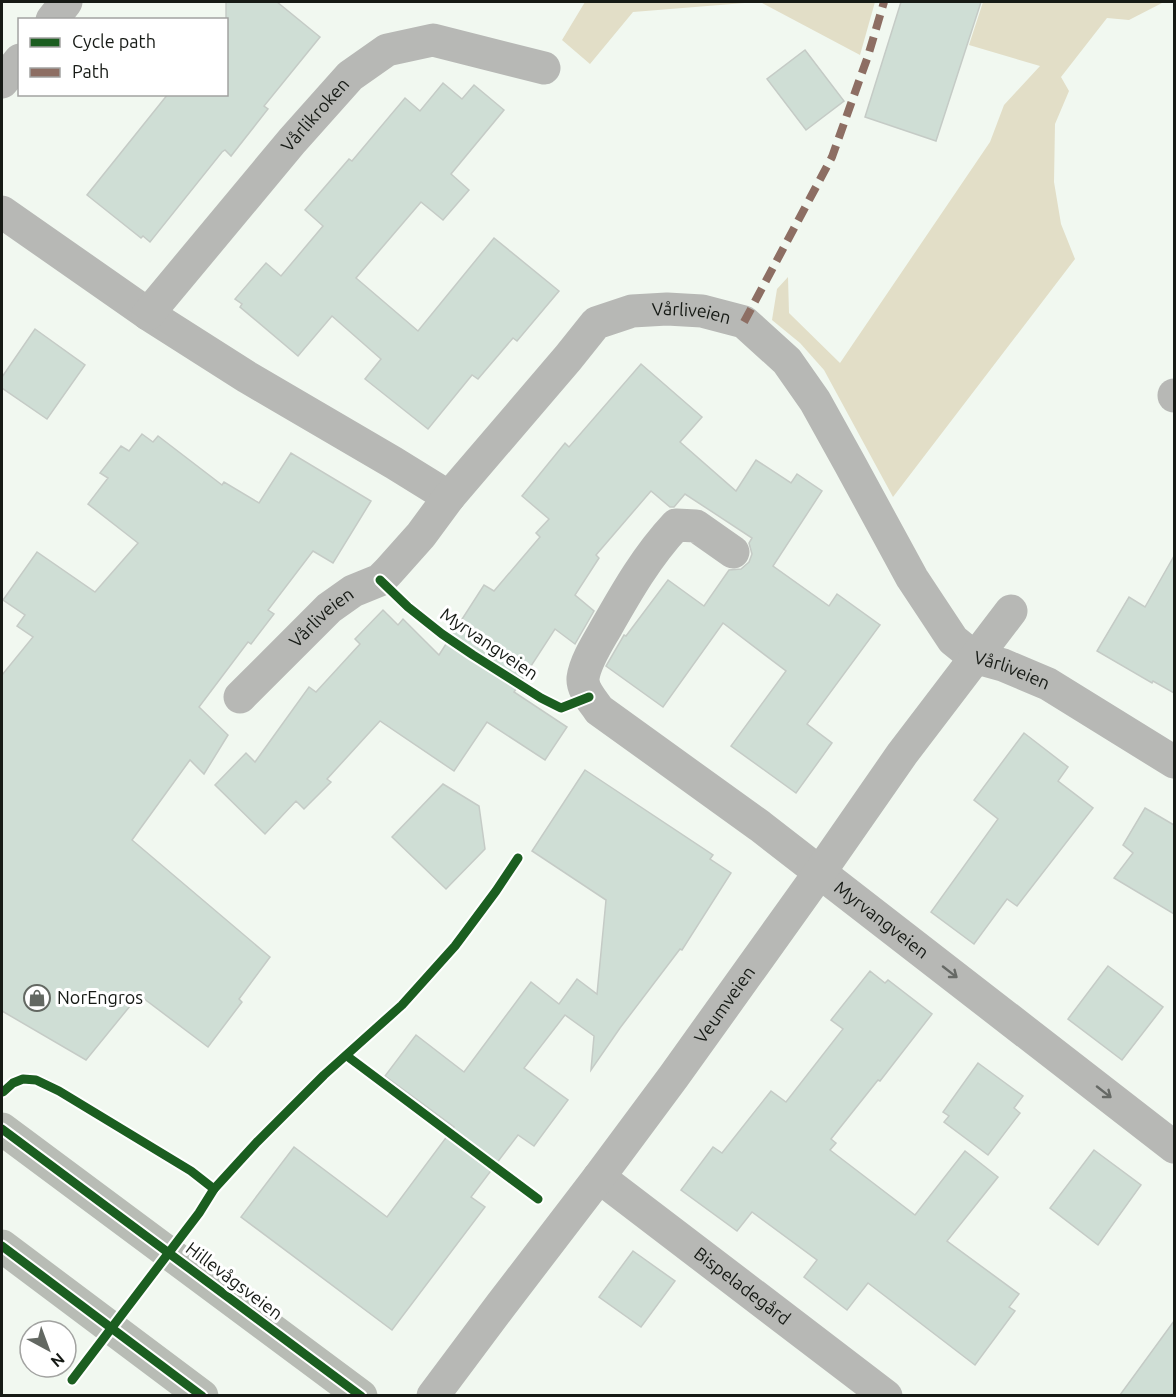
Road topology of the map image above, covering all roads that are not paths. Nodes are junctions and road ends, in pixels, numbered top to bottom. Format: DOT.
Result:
graph roads {
  1 [pos="66,2"];
  2 [pos="54,18"];
  3 [pos="18,62"];
  4 [pos="544,68"];
  5 [pos="2,82"];
  6 [pos="2,212"];
  7 [pos="148,314"];
  8 [pos="449,497"];
  9 [pos="733,552"];
  10 [pos="1011,611"];
  11 [pos="974,657"];
  12 [pos="240,697"];
  13 [pos="1174,762"];
  14 [pos="820,872"];
  15 [pos="2,1129"];
  16 [pos="1174,1147"];
  17 [pos="599,1177"];
  18 [pos="2,1246"];
  19 [pos="202,1395"];
  20 [pos="361,1395"];
  21 [pos="433,1395"];
  22 [pos="886,1395"];
  1 -- 2 [label="street"];
  3 -- 5 [label="street"];
  4 -- 7 [label="street, Vårlikroken"];
  6 -- 7 [label="street"];
  7 -- 8 [label="street"];
  8 -- 11 [label="street, Vårliveien"];
  8 -- 12 [label="street, Vårliveien"];
  9 -- 14 [label="street, Myrvangveien"];
  10 -- 11 [label="street, Veumveien"];
  11 -- 13 [label="street, Vårliveien"];
  11 -- 14 [label="street, Veumveien"];
  14 -- 16 [label="street, Myrvangveien, one-way"];
  14 -- 17 [label="street, Veumveien"];
  15 -- 20 [label="main road, Hillevågsveien"];
  17 -- 21 [label="street, Veumveien"];
  17 -- 22 [label="street, Bispeladegård"];
  18 -- 19 [label="main road"];
}
